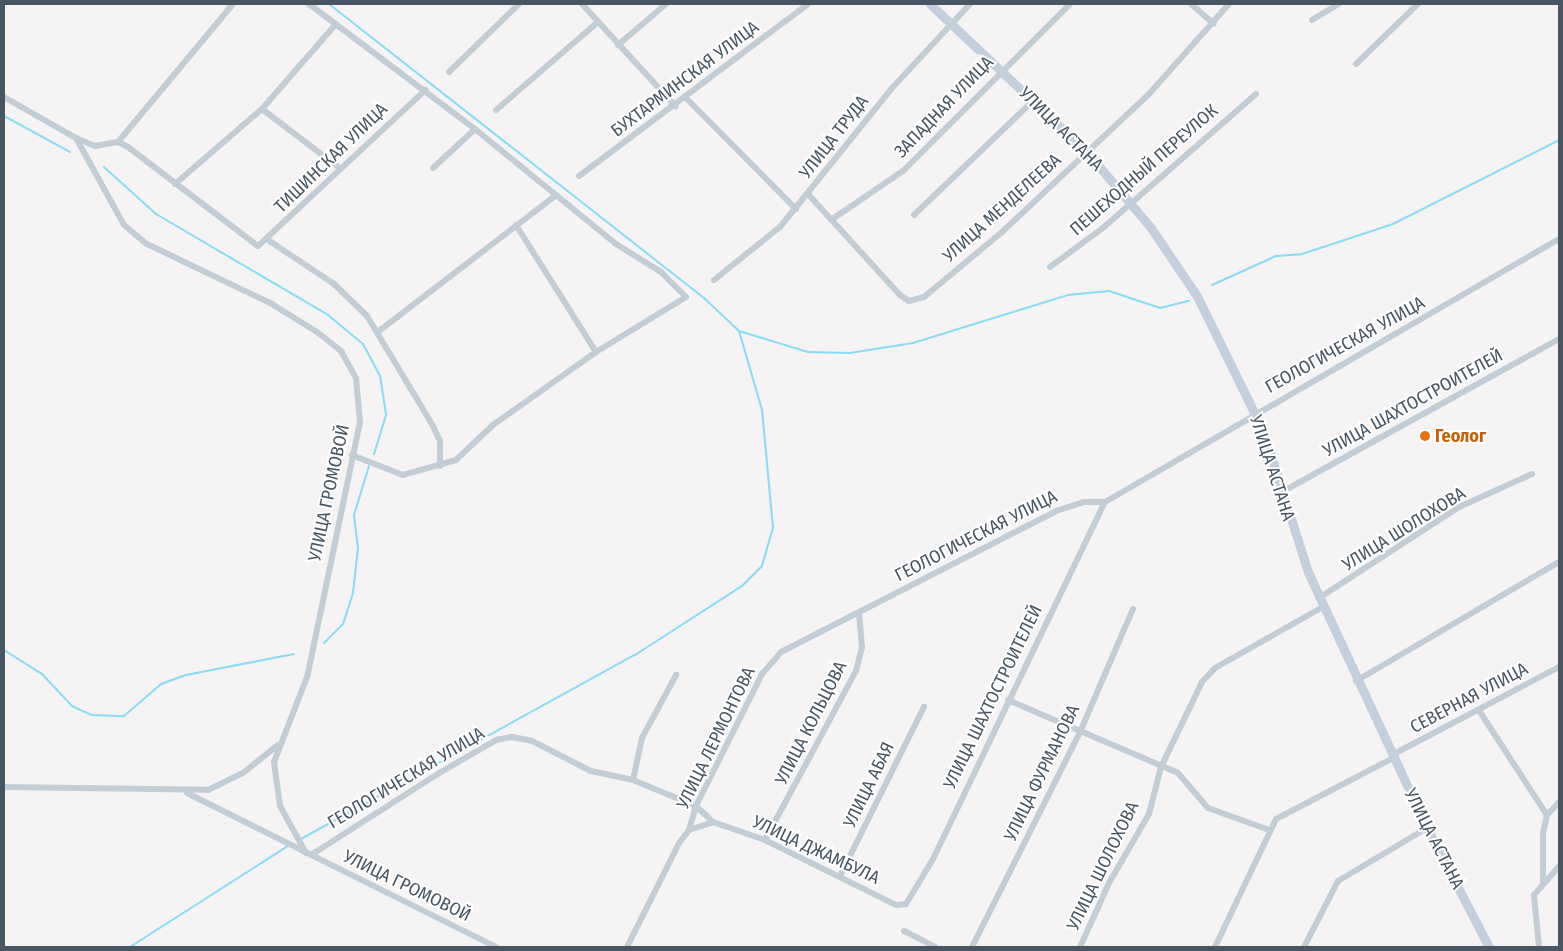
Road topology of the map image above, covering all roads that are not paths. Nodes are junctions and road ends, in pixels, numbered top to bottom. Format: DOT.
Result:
graph roads {
  1 [pos="233,4"];
  2 [pos="309,4"];
  3 [pos="520,4"];
  4 [pos="582,4"];
  5 [pos="666,4"];
  6 [pos="808,4"];
  7 [pos="930,4"];
  8 [pos="970,4"];
  9 [pos="1070,4"];
  10 [pos="1191,4"];
  11 [pos="1229,4"];
  12 [pos="1339,4"];
  13 [pos="1418,4"];
  14 [pos="1312,20"];
  15 [pos="598,22"];
  16 [pos="950,23"];
  17 [pos="1214,24"];
  18 [pos="335,25"];
  19 [pos="618,45"];
  20 [pos="1356,64"];
  21 [pos="1002,70"];
  22 [pos="450,72"];
  23 [pos="425,90"];
  24 [pos="1256,94"];
  25 [pos="4,98"];
  26 [pos="687,99"];
  27 [pos="1034,100"];
  28 [pos="676,107"];
  29 [pos="262,110"];
  30 [pos="496,110"];
  31 [pos="475,129"];
  32 [pos="76,138"];
  33 [pos="118,142"];
  34 [pos="1086,151"];
  35 [pos="338,168"];
  36 [pos="433,168"];
  37 [pos="579,176"];
  38 [pos="175,184"];
  39 [pos="808,194"];
  40 [pos="556,195"];
  41 [pos="1130,202"];
  42 [pos="796,209"];
  43 [pos="914,215"];
  44 [pos="831,220"];
  45 [pos="516,225"];
  46 [pos="1559,239"];
  47 [pos="268,240"];
  48 [pos="1050,266"];
  49 [pos="714,280"];
  50 [pos="379,331"];
  51 [pos="1559,339"];
  52 [pos="596,352"];
  53 [pos="1255,412"];
  54 [pos="352,456"];
  55 [pos="440,466"];
  56 [pos="1532,474"];
  57 [pos="1280,493"];
  58 [pos="1106,502"];
  59 [pos="1559,562"];
  60 [pos="1319,598"];
  61 [pos="1323,607"];
  62 [pos="1133,609"];
  63 [pos="859,614"];
  64 [pos="771,659"];
  65 [pos="1559,667"];
  66 [pos="676,675"];
  67 [pos="1356,681"];
  68 [pos="1008,700"];
  69 [pos="924,707"];
  70 [pos="1480,712"];
  71 [pos="1080,732"];
  72 [pos="279,744"];
  73 [pos="1393,756"];
  74 [pos="1161,768"];
  75 [pos="633,780"];
  76 [pos="4,787"];
  77 [pos="187,793"];
  78 [pos="1559,802"];
  79 [pos="696,806"];
  80 [pos="1547,815"];
  81 [pos="713,822"];
  82 [pos="1426,828"];
  83 [pos="689,830"];
  84 [pos="1269,830"];
  85 [pos="765,840"];
  86 [pos="309,854"];
  87 [pos="1559,866"];
  88 [pos="840,876"];
  89 [pos="1543,883"];
  90 [pos="906,904"];
  91 [pos="904,931"];
  92 [pos="496,947"];
  93 [pos="627,947"];
  94 [pos="935,947"];
  95 [pos="972,947"];
  96 [pos="1080,947"];
  97 [pos="1215,947"];
  98 [pos="1304,947"];
  99 [pos="1489,947"];
  100 [pos="1539,947"];
  1 -- 33 [label="street"];
  2 -- 18 [label="street"];
  3 -- 22 [label="street"];
  4 -- 15 [label="street"];
  5 -- 19 [label="street"];
  6 -- 26 [label="street, БУХТАРМИНСКАЯ УЛИЦА"];
  7 -- 16 [label="street, УЛИЦА АСТАНА"];
  8 -- 16 [label="street, УЛИЦА ТРУДА"];
  9 -- 21 [label="street, ЗАПАДНАЯ УЛИЦА"];
  10 -- 17 [label="street"];
  11 -- 17 [label="street, УЛИЦА МЕНДЕЛЕЕВА"];
  12 -- 14 [label="street"];
  13 -- 20 [label="street"];
  15 -- 19 [label="street"];
  15 -- 30 [label="street"];
  16 -- 21 [label="street, УЛИЦА АСТАНА"];
  16 -- 39 [label="street, УЛИЦА ТРУДА"];
  17 -- 34 [label="street, УЛИЦА МЕНДЕЛЕЕВА"];
  18 -- 23 [label="street"];
  18 -- 29 [label="street"];
  19 -- 28 [label="street"];
  21 -- 27 [label="street, УЛИЦА АСТАНА"];
  21 -- 44 [label="street, ЗАПАДНАЯ УЛИЦА"];
  23 -- 31 [label="street"];
  23 -- 35 [label="street, ТИШИНСКАЯ УЛИЦА"];
  24 -- 41 [label="street, ПЕШЕХОДНЫЙ ПЕРЕУЛОК"];
  25 -- 32 [label="street"];
  26 -- 28 [label="street, БУХТАРМИНСКАЯ УЛИЦА"];
  26 -- 42 [label="street"];
  27 -- 34 [label="street, УЛИЦА АСТАНА"];
  27 -- 43 [label="street"];
  28 -- 37 [label="street, БУХТАРМИНСКАЯ УЛИЦА"];
  29 -- 35 [label="street"];
  29 -- 38 [label="street"];
  31 -- 36 [label="street"];
  31 -- 40 [label="street"];
  32 -- 33 [label="street"];
  32 -- 54 [label="street, УЛИЦА ГРОМОВОЙ"];
  33 -- 38 [label="street"];
  34 -- 41 [label="street, УЛИЦА АСТАНА"];
  34 -- 44 [label="street, УЛИЦА МЕНДЕЛЕЕВА"];
  35 -- 47 [label="street, ТИШИНСКАЯ УЛИЦА"];
  38 -- 47 [label="street, ТИШИНСКАЯ УЛИЦА"];
  39 -- 42 [label="street, УЛИЦА ТРУДА"];
  39 -- 44 [label="street"];
  40 -- 45 [label="street"];
  40 -- 52 [label="street"];
  41 -- 48 [label="street, ПЕШЕХОДНЫЙ ПЕРЕУЛОК"];
  41 -- 53 [label="street, УЛИЦА АСТАНА"];
  42 -- 49 [label="street, УЛИЦА ТРУДА"];
  45 -- 50 [label="street"];
  45 -- 52 [label="street"];
  46 -- 53 [label="street, ГЕОЛОГИЧЕСКАЯ УЛИЦА"];
  47 -- 50 [label="street"];
  50 -- 55 [label="street"];
  51 -- 57 [label="street, УЛИЦА ШАХТОСТРОИТЕЛЕЙ"];
  52 -- 55 [label="street"];
  53 -- 57 [label="street, УЛИЦА АСТАНА"];
  53 -- 58 [label="street, ГЕОЛОГИЧЕСКАЯ УЛИЦА"];
  54 -- 55 [label="street"];
  54 -- 72 [label="street, УЛИЦА ГРОМОВОЙ"];
  56 -- 60 [label="street, УЛИЦА ШОЛОХОВА"];
  57 -- 60 [label="street, УЛИЦА АСТАНА"];
  58 -- 63 [label="street, ГЕОЛОГИЧЕСКАЯ УЛИЦА"];
  58 -- 68 [label="street, УЛИЦА ШАХТОСТРОИТЕЛЕЙ"];
  59 -- 67 [label="street"];
  60 -- 61 [label="street, УЛИЦА АСТАНА"];
  61 -- 67 [label="street, УЛИЦА АСТАНА"];
  61 -- 74 [label="street, УЛИЦА ШОЛОХОВА"];
  62 -- 71 [label="street, УЛИЦА ФУРМАНОВА"];
  63 -- 64 [label="street, ГЕОЛОГИЧЕСКАЯ УЛИЦА"];
  63 -- 85 [label="street, УЛИЦА КОЛЬЦОВА"];
  64 -- 79 [label="street, УЛИЦА ЛЕРМОНТОВА"];
  65 -- 70 [label="street, СЕВЕРНАЯ УЛИЦА"];
  66 -- 75 [label="street"];
  67 -- 73 [label="street, УЛИЦА АСТАНА"];
  68 -- 71 [label="street"];
  68 -- 90 [label="street, УЛИЦА ШАХТОСТРОИТЕЛЕЙ"];
  69 -- 88 [label="street, УЛИЦА АБАЯ"];
  70 -- 73 [label="street, СЕВЕРНАЯ УЛИЦА"];
  70 -- 80 [label="street"];
  71 -- 74 [label="street"];
  71 -- 95 [label="street, УЛИЦА ФУРМАНОВА"];
  72 -- 77 [label="street"];
  72 -- 86 [label="street, УЛИЦА ГРОМОВОЙ"];
  73 -- 82 [label="street, УЛИЦА АСТАНА"];
  73 -- 84 [label="street, СЕВЕРНАЯ УЛИЦА"];
  74 -- 84 [label="street"];
  74 -- 96 [label="street, УЛИЦА ШОЛОХОВА"];
  75 -- 79 [label="street, УЛИЦА ДЖАМБУЛА"];
  75 -- 86 [label="street, ГЕОЛОГИЧЕСКАЯ УЛИЦА"];
  76 -- 77 [label="street"];
  77 -- 86 [label="street"];
  78 -- 80 [label="street"];
  79 -- 81 [label="street, УЛИЦА ДЖАМБУЛА"];
  79 -- 83 [label="street, УЛИЦА ЛЕРМОНТОВА"];
  80 -- 89 [label="street"];
  81 -- 83 [label="street, УЛИЦА ЛЕРМОНТОВА"];
  81 -- 85 [label="street, УЛИЦА ДЖАМБУЛА"];
  82 -- 98 [label="street"];
  82 -- 99 [label="street, УЛИЦА АСТАНА"];
  83 -- 93 [label="street, УЛИЦА ЛЕРМОНТОВА"];
  84 -- 97 [label="street, СЕВЕРНАЯ УЛИЦА"];
  85 -- 88 [label="street, УЛИЦА ДЖАМБУЛА"];
  86 -- 92 [label="street, УЛИЦА ГРОМОВОЙ"];
  87 -- 89 [label="street"];
  88 -- 90 [label="street, УЛИЦА ДЖАМБУЛА"];
  89 -- 100 [label="street"];
  91 -- 94 [label="street"];
}
